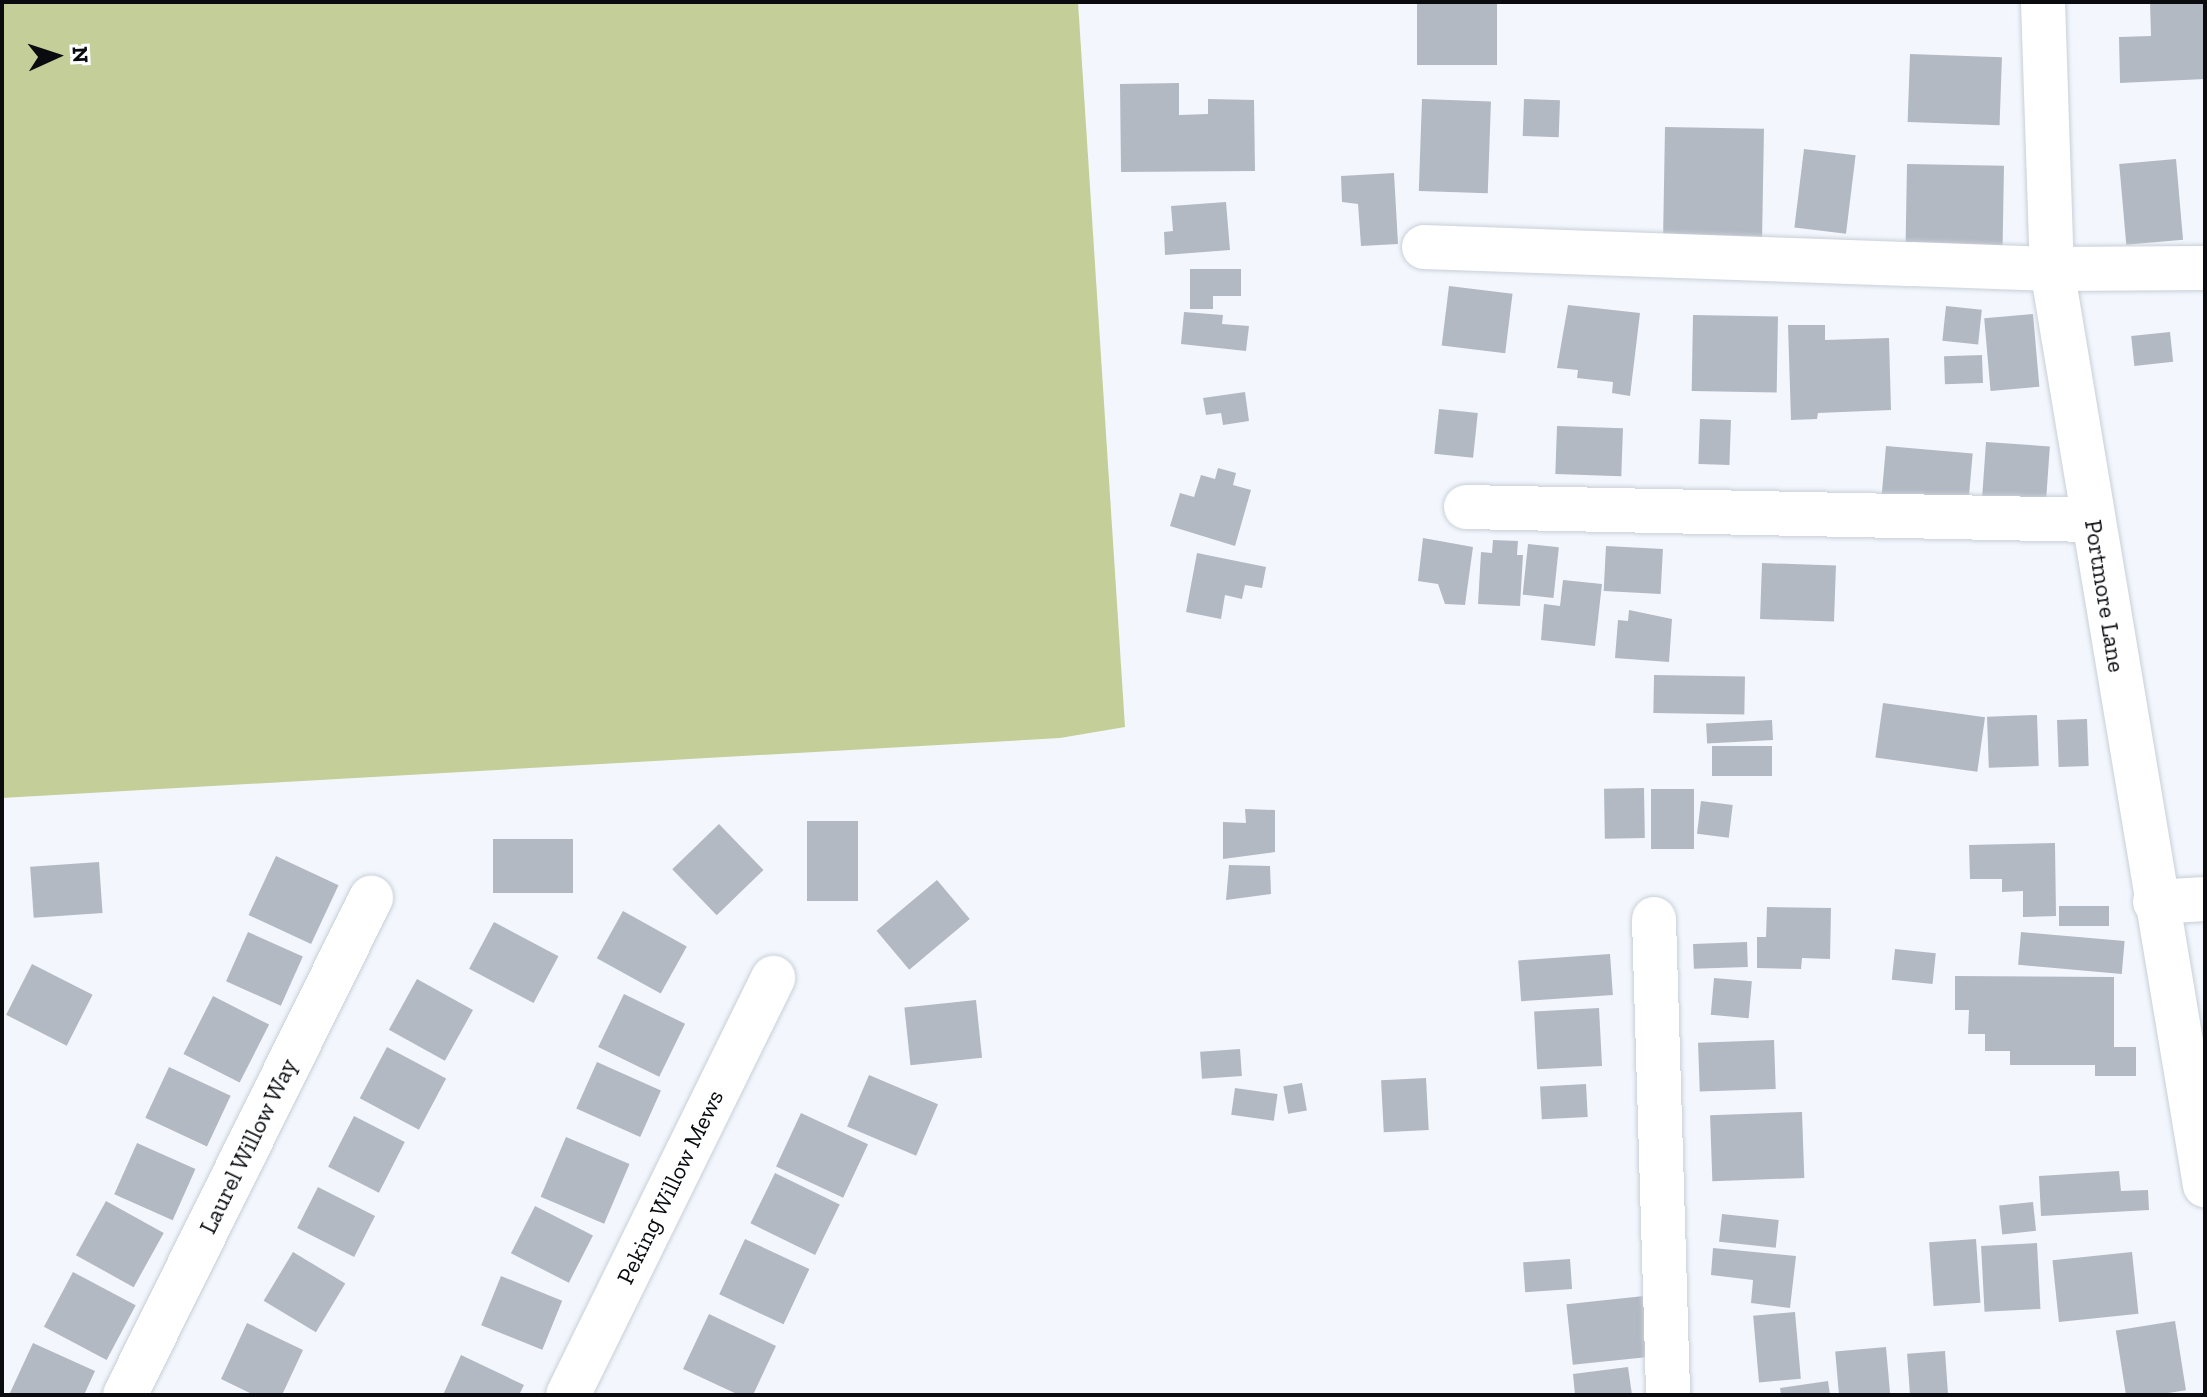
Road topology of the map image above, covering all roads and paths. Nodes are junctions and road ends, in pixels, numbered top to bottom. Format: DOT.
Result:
graph roads {
  1 [pos="2043,2"];
  2 [pos="1424,247"];
  3 [pos="2205,268"];
  4 [pos="2052,269"];
  5 [pos="1466,507"];
  6 [pos="2092,520"];
  7 [pos="371,898"];
  8 [pos="2205,899"];
  9 [pos="2155,902"];
  10 [pos="1654,919"];
  11 [pos="773,978"];
  12 [pos="2205,1185"];
  13 [pos="125,1395"];
  14 [pos="568,1395"];
  15 [pos="1668,1395"];
  1 -- 4 [label="street, Portmore Lane"];
  2 -- 4 [label="street"];
  3 -- 4 [label="street"];
  4 -- 6 [label="street, Portmore Lane"];
  5 -- 6 [label="street"];
  6 -- 9 [label="street, Portmore Lane"];
  7 -- 13 [label="street, Laurel Willow Way"];
  8 -- 9 [label="street"];
  9 -- 12 [label="street, Portmore Lane"];
  10 -- 15 [label="street"];
  11 -- 14 [label="street, Peking Willow Mews"];
}
